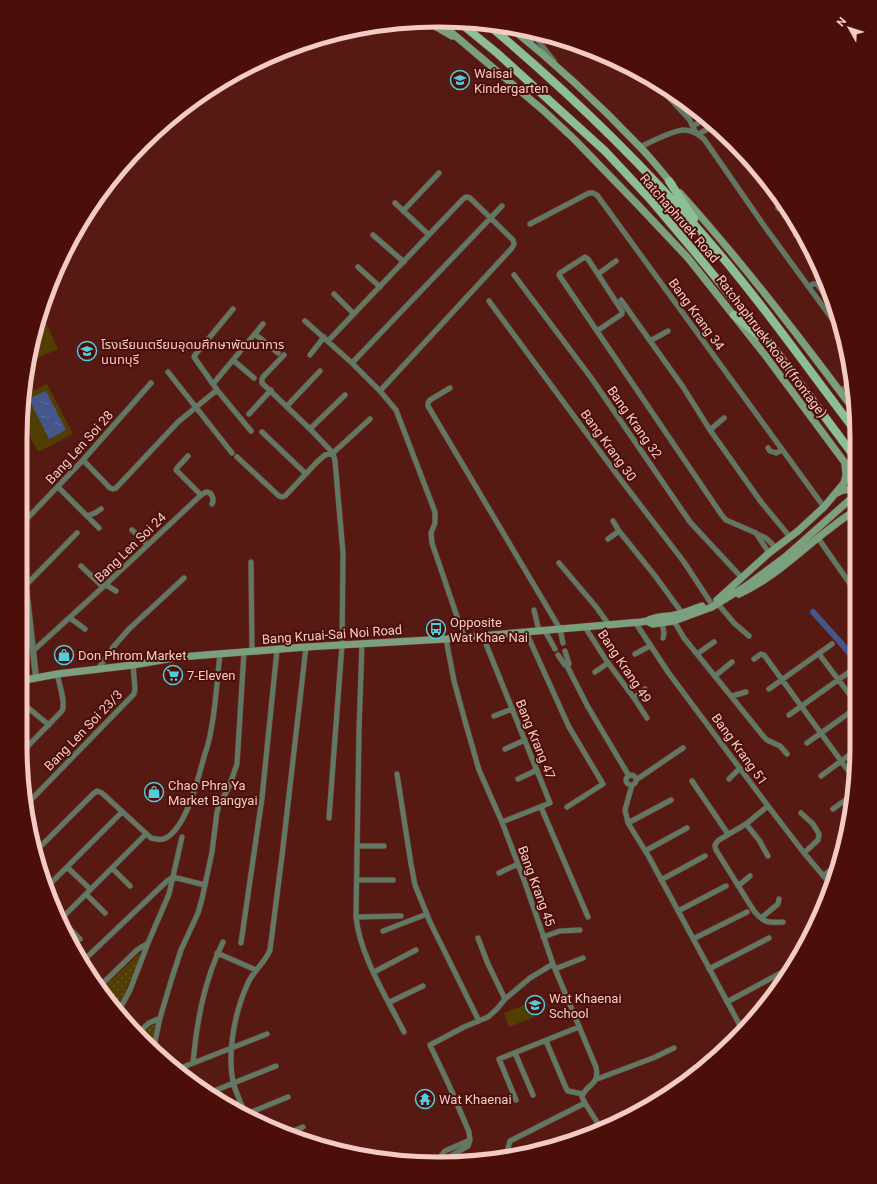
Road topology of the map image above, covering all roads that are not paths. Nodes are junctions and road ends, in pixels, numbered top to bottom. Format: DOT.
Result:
graph roads {
  1 [pos="436,27"];
  2 [pos="445,27"];
  3 [pos="467,28"];
  4 [pos="496,32"];
  5 [pos="520,35"];
  6 [pos="528,37"];
  7 [pos="537,39"];
  8 [pos="463,42"];
  9 [pos="531,44"];
  10 [pos="562,71"];
  11 [pos="669,98"];
  12 [pos="701,121"];
  13 [pos="693,126"];
  14 [pos="709,128"];
  15 [pos="697,133"];
  16 [pos="640,147"];
  17 [pos="438,173"];
  18 [pos="670,181"];
  19 [pos="395,203"];
  20 [pos="502,206"];
  21 [pos="403,211"];
  22 [pos="490,218"];
  23 [pos="530,224"];
  24 [pos="373,235"];
  25 [pos="429,235"];
  26 [pos="706,238"];
  27 [pos="616,261"];
  28 [pos="404,262"];
  29 [pos="358,267"];
  30 [pos="598,274"];
  31 [pos="514,276"];
  32 [pos="380,287"];
  33 [pos="809,287"];
  34 [pos="823,292"];
  35 [pos="334,294"];
  36 [pos="621,300"];
  37 [pos="489,301"];
  38 [pos="233,309"];
  39 [pos="354,314"];
  40 [pos="734,315"];
  41 [pos="832,319"];
  42 [pos="305,321"];
  43 [pos="263,324"];
  44 [pos="597,331"];
  45 [pos="668,331"];
  46 [pos="256,334"];
  47 [pos="326,339"];
  48 [pos="650,341"];
  49 [pos="775,350"];
  50 [pos="278,353"];
  51 [pos="284,355"];
  52 [pos="310,355"];
  53 [pos="233,360"];
  54 [pos="352,363"];
  55 [pos="320,371"];
  56 [pos="168,372"];
  57 [pos="254,378"];
  58 [pos="151,383"];
  59 [pos="213,384"];
  60 [pos="846,387"];
  61 [pos="450,388"];
  62 [pos="218,390"];
  63 [pos="271,390"];
  64 [pos="380,391"];
  65 [pos="840,392"];
  66 [pos="345,395"];
  67 [pos="848,402"];
  68 [pos="287,406"];
  69 [pos="195,407"];
  70 [pos="249,414"];
  71 [pos="724,418"];
  72 [pos="370,419"];
  73 [pos="849,423"];
  74 [pos="310,429"];
  75 [pos="710,430"];
  76 [pos="251,431"];
  77 [pos="262,432"];
  78 [pos="768,448"];
  79 [pos="782,450"];
  80 [pos="850,451"];
  81 [pos="232,453"];
  82 [pos="333,453"];
  83 [pos="188,456"];
  84 [pos="237,456"];
  85 [pos="83,460"];
  86 [pos="844,462"];
  87 [pos="850,470"];
  88 [pos="305,473"];
  89 [pos="58,487"];
  90 [pos="850,490"];
  91 [pos="201,495"];
  92 [pos="850,496"];
  93 [pos="832,497"];
  94 [pos="850,500"];
  95 [pos="212,504"];
  96 [pos="824,507"];
  97 [pos="101,509"];
  98 [pos="850,515"];
  99 [pos="87,516"];
  100 [pos="27,519"];
  101 [pos="613,521"];
  102 [pos="99,528"];
  103 [pos="132,530"];
  104 [pos="619,531"];
  105 [pos="77,533"];
  106 [pos="756,533"];
  107 [pos="790,537"];
  108 [pos="818,538"];
  109 [pos="608,539"];
  110 [pos="148,545"];
  111 [pos="776,548"];
  112 [pos="769,554"];
  113 [pos="251,562"];
  114 [pos="559,563"];
  115 [pos="81,566"];
  116 [pos="184,578"];
  117 [pos="742,578"];
  118 [pos="754,578"];
  119 [pos="850,584"];
  120 [pos="27,586"];
  121 [pos="104,586"];
  122 [pos="116,591"];
  123 [pos="27,596"];
  124 [pos="717,602"];
  125 [pos="534,610"];
  126 [pos="682,613"];
  127 [pos="70,618"];
  128 [pos="647,621"];
  129 [pos="674,621"];
  130 [pos="635,622"];
  131 [pos="662,623"];
  132 [pos="609,625"];
  133 [pos="585,627"];
  134 [pos="85,629"];
  135 [pos="560,629"];
  136 [pos="542,631"];
  137 [pos="526,632"];
  138 [pos="484,635"];
  139 [pos="749,636"];
  140 [pos="464,637"];
  141 [pos="663,638"];
  142 [pos="446,639"];
  143 [pos="714,642"];
  144 [pos="563,643"];
  145 [pos="362,644"];
  146 [pos="832,644"];
  147 [pos="342,645"];
  148 [pos="650,646"];
  149 [pos="306,647"];
  150 [pos="555,649"];
  151 [pos="277,650"];
  152 [pos="33,651"];
  153 [pos="244,652"];
  154 [pos="252,652"];
  155 [pos="565,652"];
  156 [pos="220,654"];
  157 [pos="635,654"];
  158 [pos="697,654"];
  159 [pos="819,654"];
  160 [pos="558,655"];
  161 [pos="754,659"];
  162 [pos="732,662"];
  163 [pos="608,663"];
  164 [pos="133,665"];
  165 [pos="567,666"];
  166 [pos="98,669"];
  167 [pos="850,671"];
  168 [pos="595,672"];
  169 [pos="57,674"];
  170 [pos="715,676"];
  171 [pos="36,678"];
  172 [pos="27,679"];
  173 [pos="783,679"];
  174 [pos="838,680"];
  175 [pos="646,689"];
  176 [pos="769,689"];
  177 [pos="746,692"];
  178 [pos="850,695"];
  179 [pos="732,696"];
  180 [pos="634,698"];
  181 [pos="27,705"];
  182 [pos="802,706"];
  183 [pos="512,709"];
  184 [pos="850,712"];
  185 [pos="789,715"];
  186 [pos="494,716"];
  187 [pos="647,718"];
  188 [pos="49,725"];
  189 [pos="821,733"];
  190 [pos="525,740"];
  191 [pos="807,743"];
  192 [pos="27,747"];
  193 [pos="683,748"];
  194 [pos="505,749"];
  195 [pos="787,754"];
  196 [pos="850,754"];
  197 [pos="841,760"];
  198 [pos="740,768"];
  199 [pos="537,770"];
  200 [pos="849,771"];
  201 [pos="397,774"];
  202 [pos="629,776"];
  203 [pos="820,776"];
  204 [pos="518,779"];
  205 [pos="729,779"];
  206 [pos="636,780"];
  207 [pos="692,781"];
  208 [pos="632,785"];
  209 [pos="31,800"];
  210 [pos="671,800"];
  211 [pos="846,800"];
  212 [pos="768,806"];
  213 [pos="541,807"];
  214 [pos="567,807"];
  215 [pos="834,809"];
  216 [pos="122,812"];
  217 [pos="801,813"];
  218 [pos="330,818"];
  219 [pos="502,822"];
  220 [pos="628,823"];
  221 [pos="746,824"];
  222 [pos="687,828"];
  223 [pos="146,834"];
  224 [pos="728,834"];
  225 [pos="182,837"];
  226 [pos="357,846"];
  227 [pos="384,846"];
  228 [pos="40,847"];
  229 [pos="645,851"];
  230 [pos="804,853"];
  231 [pos="705,856"];
  232 [pos="768,856"];
  233 [pos="518,864"];
  234 [pos="67,867"];
  235 [pos="112,868"];
  236 [pos="830,870"];
  237 [pos="498,873"];
  238 [pos="750,876"];
  239 [pos="823,876"];
  240 [pos="173,877"];
  241 [pos="357,880"];
  242 [pos="393,880"];
  243 [pos="661,880"];
  244 [pos="827,880"];
  245 [pos="51,883"];
  246 [pos="205,885"];
  247 [pos="130,886"];
  248 [pos="726,886"];
  249 [pos="738,886"];
  250 [pos="90,889"];
  251 [pos="86,894"];
  252 [pos="779,899"];
  253 [pos="678,911"];
  254 [pos="747,912"];
  255 [pos="105,913"];
  256 [pos="427,914"];
  257 [pos="401,916"];
  258 [pos="64,917"];
  259 [pos="588,917"];
  260 [pos="356,918"];
  261 [pos="761,918"];
  262 [pos="784,922"];
  263 [pos="68,926"];
  264 [pos="580,930"];
  265 [pos="383,931"];
  266 [pos="543,937"];
  267 [pos="80,938"];
  268 [pos="478,938"];
  269 [pos="769,938"];
  270 [pos="693,939"];
  271 [pos="223,942"];
  272 [pos="148,943"];
  273 [pos="241,943"];
  274 [pos="416,950"];
  275 [pos="217,953"];
  276 [pos="86,958"];
  277 [pos="584,958"];
  278 [pos="554,967"];
  279 [pos="709,969"];
  280 [pos="256,970"];
  281 [pos="374,972"];
  282 [pos="782,972"];
  283 [pos="103,983"];
  284 [pos="422,986"];
  285 [pos="505,999"];
  286 [pos="390,1002"];
  287 [pos="727,1002"];
  288 [pos="120,1006"];
  289 [pos="160,1018"];
  290 [pos="479,1021"];
  291 [pos="740,1025"];
  292 [pos="579,1027"];
  293 [pos="142,1030"];
  294 [pos="404,1032"];
  295 [pos="267,1034"];
  296 [pos="546,1040"];
  297 [pos="155,1043"];
  298 [pos="232,1048"];
  299 [pos="674,1048"];
  300 [pos="515,1053"];
  301 [pos="193,1063"];
  302 [pos="276,1066"];
  303 [pos="182,1067"];
  304 [pos="597,1079"];
  305 [pos="234,1083"];
  306 [pos="215,1091"];
  307 [pos="583,1094"];
  308 [pos="533,1095"];
  309 [pos="288,1097"];
  310 [pos="516,1100"];
  311 [pos="585,1103"];
  312 [pos="242,1107"];
  313 [pos="251,1112"];
  314 [pos="599,1125"];
  315 [pos="304,1127"];
  316 [pos="294,1131"];
  317 [pos="470,1140"];
  318 [pos="509,1150"];
  319 [pos="441,1157"];
  320 [pos="450,1157"];
  1 -- 8 [label="main road"];
  2 -- 8 [label="main road, Ratchaphruek Road (frontage)"];
  3 -- 49 [label="main road, Ratchaphruek Road"];
  4 -- 26 [label="main road, Ratchaphruek Road"];
  5 -- 9 [label="main road, Ratchaphruek Road (frontage)"];
  6 -- 9 [label="main road"];
  7 -- 10 [label="street"];
  8 -- 40 [label="main road, Ratchaphruek Road (frontage)"];
  9 -- 10 [label="main road, Ratchaphruek Road (frontage)"];
  10 -- 16 [label="main road, Ratchaphruek Road (frontage)"];
  11 -- 13 [label="street"];
  12 -- 13 [label="street"];
  13 -- 15 [label="street"];
  14 -- 15 [label="street"];
  15 -- 16 [label="street"];
  15 -- 33 [label="street"];
  16 -- 18 [label="main road, Ratchaphruek Road (frontage)"];
  17 -- 21 [label="street"];
  18 -- 26 [label="main road"];
  18 -- 65 [label="main road, Ratchaphruek Road (frontage)"];
  19 -- 21 [label="street"];
  20 -- 22 [label="street"];
  21 -- 25 [label="street"];
  22 -- 25 [label="street"];
  22 -- 54 [label="street"];
  22 -- 64 [label="street"];
  23 -- 79 [label="street, Bang Krang 34"];
  24 -- 28 [label="street"];
  25 -- 28 [label="street"];
  26 -- 73 [label="main road, Ratchaphruek Road"];
  27 -- 30 [label="street"];
  28 -- 32 [label="street"];
  29 -- 32 [label="street"];
  30 -- 44 [label="street"];
  30 -- 44 [label="street"];
  31 -- 117 [label="street, Bang Krang 32"];
  32 -- 39 [label="street"];
  33 -- 34 [label="street"];
  33 -- 41 [label="street"];
  35 -- 39 [label="street"];
  36 -- 48 [label="street"];
  37 -- 124 [label="street, Bang Krang 30"];
  38 -- 59 [label="street"];
  39 -- 47 [label="street"];
  40 -- 49 [label="main road"];
  40 -- 86 [label="main road, Ratchaphruek Road (frontage)"];
  42 -- 47 [label="street"];
  43 -- 46 [label="street"];
  44 -- 106 [label="street"];
  45 -- 48 [label="street"];
  46 -- 50 [label="street"];
  46 -- 53 [label="street"];
  47 -- 52 [label="street"];
  47 -- 54 [label="street"];
  48 -- 75 [label="street"];
  49 -- 80 [label="main road, Ratchaphruek Road"];
  51 -- 63 [label="street"];
  53 -- 57 [label="street"];
  53 -- 59 [label="street"];
  54 -- 64 [label="street"];
  55 -- 68 [label="street"];
  56 -- 69 [label="street"];
  58 -- 85 [label="street, Bang Len Soi 28"];
  59 -- 62 [label="street"];
  60 -- 65 [label="street"];
  61 -- 135 [label="street"];
  62 -- 69 [label="street"];
  62 -- 76 [label="street"];
  63 -- 68 [label="street"];
  63 -- 70 [label="street"];
  64 -- 140 [label="street"];
  65 -- 67 [label="main road, Ratchaphruek Road (frontage)"];
  66 -- 74 [label="street"];
  68 -- 74 [label="street"];
  69 -- 81 [label="street"];
  69 -- 85 [label="street"];
  71 -- 75 [label="street"];
  72 -- 82 [label="street"];
  74 -- 82 [label="street"];
  75 -- 107 [label="street"];
  77 -- 88 [label="street"];
  78 -- 79 [label="street"];
  79 -- 96 [label="street, Bang Krang 34"];
  82 -- 88 [label="street"];
  82 -- 147 [label="street"];
  83 -- 91 [label="street"];
  84 -- 88 [label="street"];
  85 -- 89 [label="street, Bang Len Soi 28"];
  86 -- 87 [label="main road, Ratchaphruek Road (frontage)"];
  86 -- 93 [label="main road"];
  89 -- 99 [label="street"];
  89 -- 100 [label="street, Bang Len Soi 28"];
  90 -- 93 [label="main road"];
  91 -- 95 [label="street"];
  91 -- 110 [label="street, Bang Len Soi 24"];
  92 -- 118 [label="main road, Bang Kruai-Sai Noi Road"];
  93 -- 96 [label="main road"];
  94 -- 118 [label="main road, Bang Kruai-Sai Noi Road"];
  96 -- 107 [label="main road"];
  97 -- 99 [label="street"];
  98 -- 108 [label="main road"];
  99 -- 102 [label="street"];
  101 -- 104 [label="street"];
  103 -- 110 [label="street"];
  104 -- 109 [label="street"];
  104 -- 126 [label="street"];
  105 -- 120 [label="street"];
  106 -- 111 [label="street"];
  106 -- 112 [label="street"];
  107 -- 111 [label="main road"];
  108 -- 119 [label="street"];
  108 -- 124 [label="main road"];
  110 -- 121 [label="street, Bang Len Soi 24"];
  111 -- 112 [label="main road"];
  112 -- 117 [label="main road"];
  113 -- 154 [label="street"];
  114 -- 132 [label="street"];
  115 -- 121 [label="street"];
  116 -- 166 [label="street"];
  117 -- 124 [label="main road"];
  118 -- 124 [label="main road, Bang Kruai-Sai Noi Road"];
  121 -- 122 [label="street"];
  121 -- 127 [label="street, Bang Len Soi 24"];
  123 -- 152 [label="street"];
  124 -- 126 [label="main road, Bang Kruai-Sai Noi Road"];
  124 -- 129 [label="main road, Bang Kruai-Sai Noi Road"];
  124 -- 139 [label="street, Bang Krang 30"];
  125 -- 136 [label="street"];
  126 -- 128 [label="main road, Bang Kruai-Sai Noi Road"];
  127 -- 134 [label="street"];
  127 -- 152 [label="street, Bang Len Soi 24"];
  128 -- 130 [label="main road, Bang Kruai-Sai Noi Road"];
  128 -- 131 [label="main road, Bang Kruai-Sai Noi Road"];
  129 -- 131 [label="main road, Bang Kruai-Sai Noi Road"];
  129 -- 158 [label="street"];
  130 -- 132 [label="main road, Bang Kruai-Sai Noi Road"];
  130 -- 148 [label="street, Bang Krang 51"];
  131 -- 141 [label="street"];
  132 -- 133 [label="main road, Bang Kruai-Sai Noi Road"];
  133 -- 135 [label="main road, Bang Kruai-Sai Noi Road"];
  133 -- 163 [label="street, Bang Krang 49"];
  135 -- 136 [label="main road, Bang Kruai-Sai Noi Road"];
  135 -- 144 [label="street"];
  136 -- 137 [label="main road, Bang Kruai-Sai Noi Road"];
  136 -- 150 [label="street"];
  137 -- 138 [label="main road, Bang Kruai-Sai Noi Road"];
  137 -- 214 [label="street"];
  138 -- 140 [label="main road, Bang Kruai-Sai Noi Road"];
  138 -- 183 [label="street, Bang Krang 47"];
  140 -- 142 [label="main road, Bang Kruai-Sai Noi Road"];
  142 -- 145 [label="main road, Bang Kruai-Sai Noi Road"];
  142 -- 219 [label="street, Bang Krang 45"];
  143 -- 158 [label="street"];
  145 -- 147 [label="main road, Bang Kruai-Sai Noi Road"];
  145 -- 226 [label="street"];
  146 -- 159 [label="street"];
  147 -- 149 [label="main road, Bang Kruai-Sai Noi Road"];
  147 -- 218 [label="street"];
  148 -- 157 [label="street"];
  148 -- 198 [label="street, Bang Krang 51"];
  149 -- 151 [label="main road, Bang Kruai-Sai Noi Road"];
  149 -- 280 [label="street"];
  151 -- 154 [label="main road, Bang Kruai-Sai Noi Road"];
  151 -- 273 [label="street"];
  152 -- 171 [label="street"];
  153 -- 154 [label="main road, Bang Kruai-Sai Noi Road"];
  153 -- 156 [label="main road, Bang Kruai-Sai Noi Road"];
  153 -- 246 [label="street"];
  155 -- 165 [label="street"];
  156 -- 164 [label="main road, Bang Kruai-Sai Noi Road"];
  156 -- 223 [label="street"];
  158 -- 170 [label="street"];
  159 -- 173 [label="street"];
  159 -- 174 [label="street"];
  160 -- 165 [label="street"];
  161 -- 173 [label="street"];
  162 -- 170 [label="street"];
  163 -- 168 [label="street"];
  163 -- 180 [label="street, Bang Krang 49"];
  164 -- 166 [label="main road, Bang Kruai-Sai Noi Road"];
  164 -- 209 [label="street, Bang Len Soi 23/3"];
  165 -- 202 [label="street"];
  166 -- 169 [label="main road, Bang Kruai-Sai Noi Road"];
  167 -- 174 [label="street"];
  169 -- 171 [label="main road, Bang Kruai-Sai Noi Road"];
  169 -- 188 [label="street"];
  170 -- 179 [label="street"];
  171 -- 172 [label="main road, Bang Kruai-Sai Noi Road"];
  173 -- 176 [label="street"];
  173 -- 182 [label="street"];
  174 -- 178 [label="street"];
  174 -- 182 [label="street"];
  175 -- 180 [label="street"];
  177 -- 179 [label="street"];
  179 -- 195 [label="street"];
  180 -- 187 [label="street, Bang Krang 49"];
  181 -- 188 [label="street"];
  182 -- 185 [label="street"];
  182 -- 189 [label="street"];
  183 -- 186 [label="street"];
  183 -- 190 [label="street, Bang Krang 47"];
  184 -- 189 [label="street"];
  188 -- 192 [label="street"];
  189 -- 191 [label="street"];
  189 -- 197 [label="street"];
  190 -- 194 [label="street"];
  190 -- 199 [label="street, Bang Krang 47"];
  193 -- 206 [label="street"];
  196 -- 197 [label="street"];
  197 -- 200 [label="street"];
  197 -- 203 [label="street"];
  198 -- 205 [label="street"];
  198 -- 212 [label="street, Bang Krang 51"];
  199 -- 204 [label="street"];
  199 -- 213 [label="street, Bang Krang 47"];
  201 -- 256 [label="street"];
  202 -- 206 [label="street"];
  202 -- 208 [label="street"];
  206 -- 208 [label="street"];
  207 -- 224 [label="street"];
  208 -- 220 [label="street"];
  210 -- 220 [label="street"];
  211 -- 215 [label="street"];
  212 -- 221 [label="street"];
  212 -- 230 [label="street, Bang Krang 51"];
  213 -- 219 [label="street"];
  213 -- 259 [label="street"];
  216 -- 223 [label="street"];
  216 -- 228 [label="street"];
  216 -- 234 [label="street"];
  217 -- 230 [label="street"];
  219 -- 233 [label="street, Bang Krang 45"];
  220 -- 229 [label="street"];
  221 -- 224 [label="street"];
  221 -- 232 [label="street"];
  222 -- 229 [label="street"];
  223 -- 235 [label="street"];
  224 -- 249 [label="street"];
  225 -- 240 [label="street"];
  226 -- 227 [label="street"];
  226 -- 241 [label="street"];
  229 -- 243 [label="street"];
  230 -- 239 [label="street, Bang Krang 51"];
  231 -- 243 [label="street"];
  233 -- 237 [label="street"];
  233 -- 266 [label="street, Bang Krang 45"];
  234 -- 245 [label="street"];
  234 -- 250 [label="street"];
  235 -- 247 [label="street"];
  235 -- 250 [label="street"];
  236 -- 239 [label="street"];
  238 -- 249 [label="street"];
  239 -- 244 [label="street, Bang Krang 51"];
  240 -- 246 [label="street"];
  240 -- 272 [label="street"];
  240 -- 276 [label="street"];
  241 -- 242 [label="street"];
  241 -- 260 [label="street"];
  243 -- 253 [label="street"];
  246 -- 289 [label="street"];
  248 -- 253 [label="street"];
  249 -- 261 [label="street"];
  250 -- 251 [label="street"];
  251 -- 255 [label="street"];
  251 -- 258 [label="street"];
  252 -- 261 [label="street"];
  253 -- 270 [label="street"];
  254 -- 270 [label="street"];
  256 -- 265 [label="street"];
  256 -- 290 [label="street"];
  257 -- 260 [label="street"];
  260 -- 281 [label="street"];
  261 -- 262 [label="street"];
  263 -- 267 [label="street"];
  264 -- 266 [label="street"];
  266 -- 278 [label="street, Bang Krang 45"];
  268 -- 285 [label="street"];
  269 -- 279 [label="street"];
  270 -- 279 [label="street"];
  271 -- 275 [label="street"];
  272 -- 283 [label="street"];
  272 -- 288 [label="street"];
  274 -- 281 [label="street"];
  275 -- 280 [label="street"];
  275 -- 301 [label="street"];
  277 -- 278 [label="street"];
  278 -- 285 [label="street"];
  278 -- 292 [label="street, Bang Krang 45"];
  279 -- 287 [label="street"];
  280 -- 298 [label="street"];
  281 -- 286 [label="street"];
  282 -- 287 [label="street"];
  284 -- 286 [label="street"];
  285 -- 290 [label="street"];
  286 -- 294 [label="street"];
  287 -- 291 [label="street"];
  289 -- 293 [label="street"];
  289 -- 297 [label="street"];
  290 -- 317 [label="street"];
  292 -- 296 [label="street"];
  292 -- 304 [label="street, Bang Krang 45"];
  295 -- 298 [label="street"];
  296 -- 300 [label="street"];
  296 -- 307 [label="street"];
  298 -- 301 [label="street"];
  298 -- 305 [label="street"];
  299 -- 304 [label="street"];
  300 -- 308 [label="street"];
  300 -- 310 [label="street"];
  301 -- 303 [label="street"];
  302 -- 305 [label="street"];
  304 -- 307 [label="street"];
  305 -- 306 [label="street"];
  305 -- 312 [label="street"];
  307 -- 311 [label="street"];
  309 -- 313 [label="street"];
  311 -- 314 [label="street"];
  311 -- 318 [label="street"];
  315 -- 316 [label="street"];
  317 -- 319 [label="street"];
  317 -- 320 [label="street"];
}
